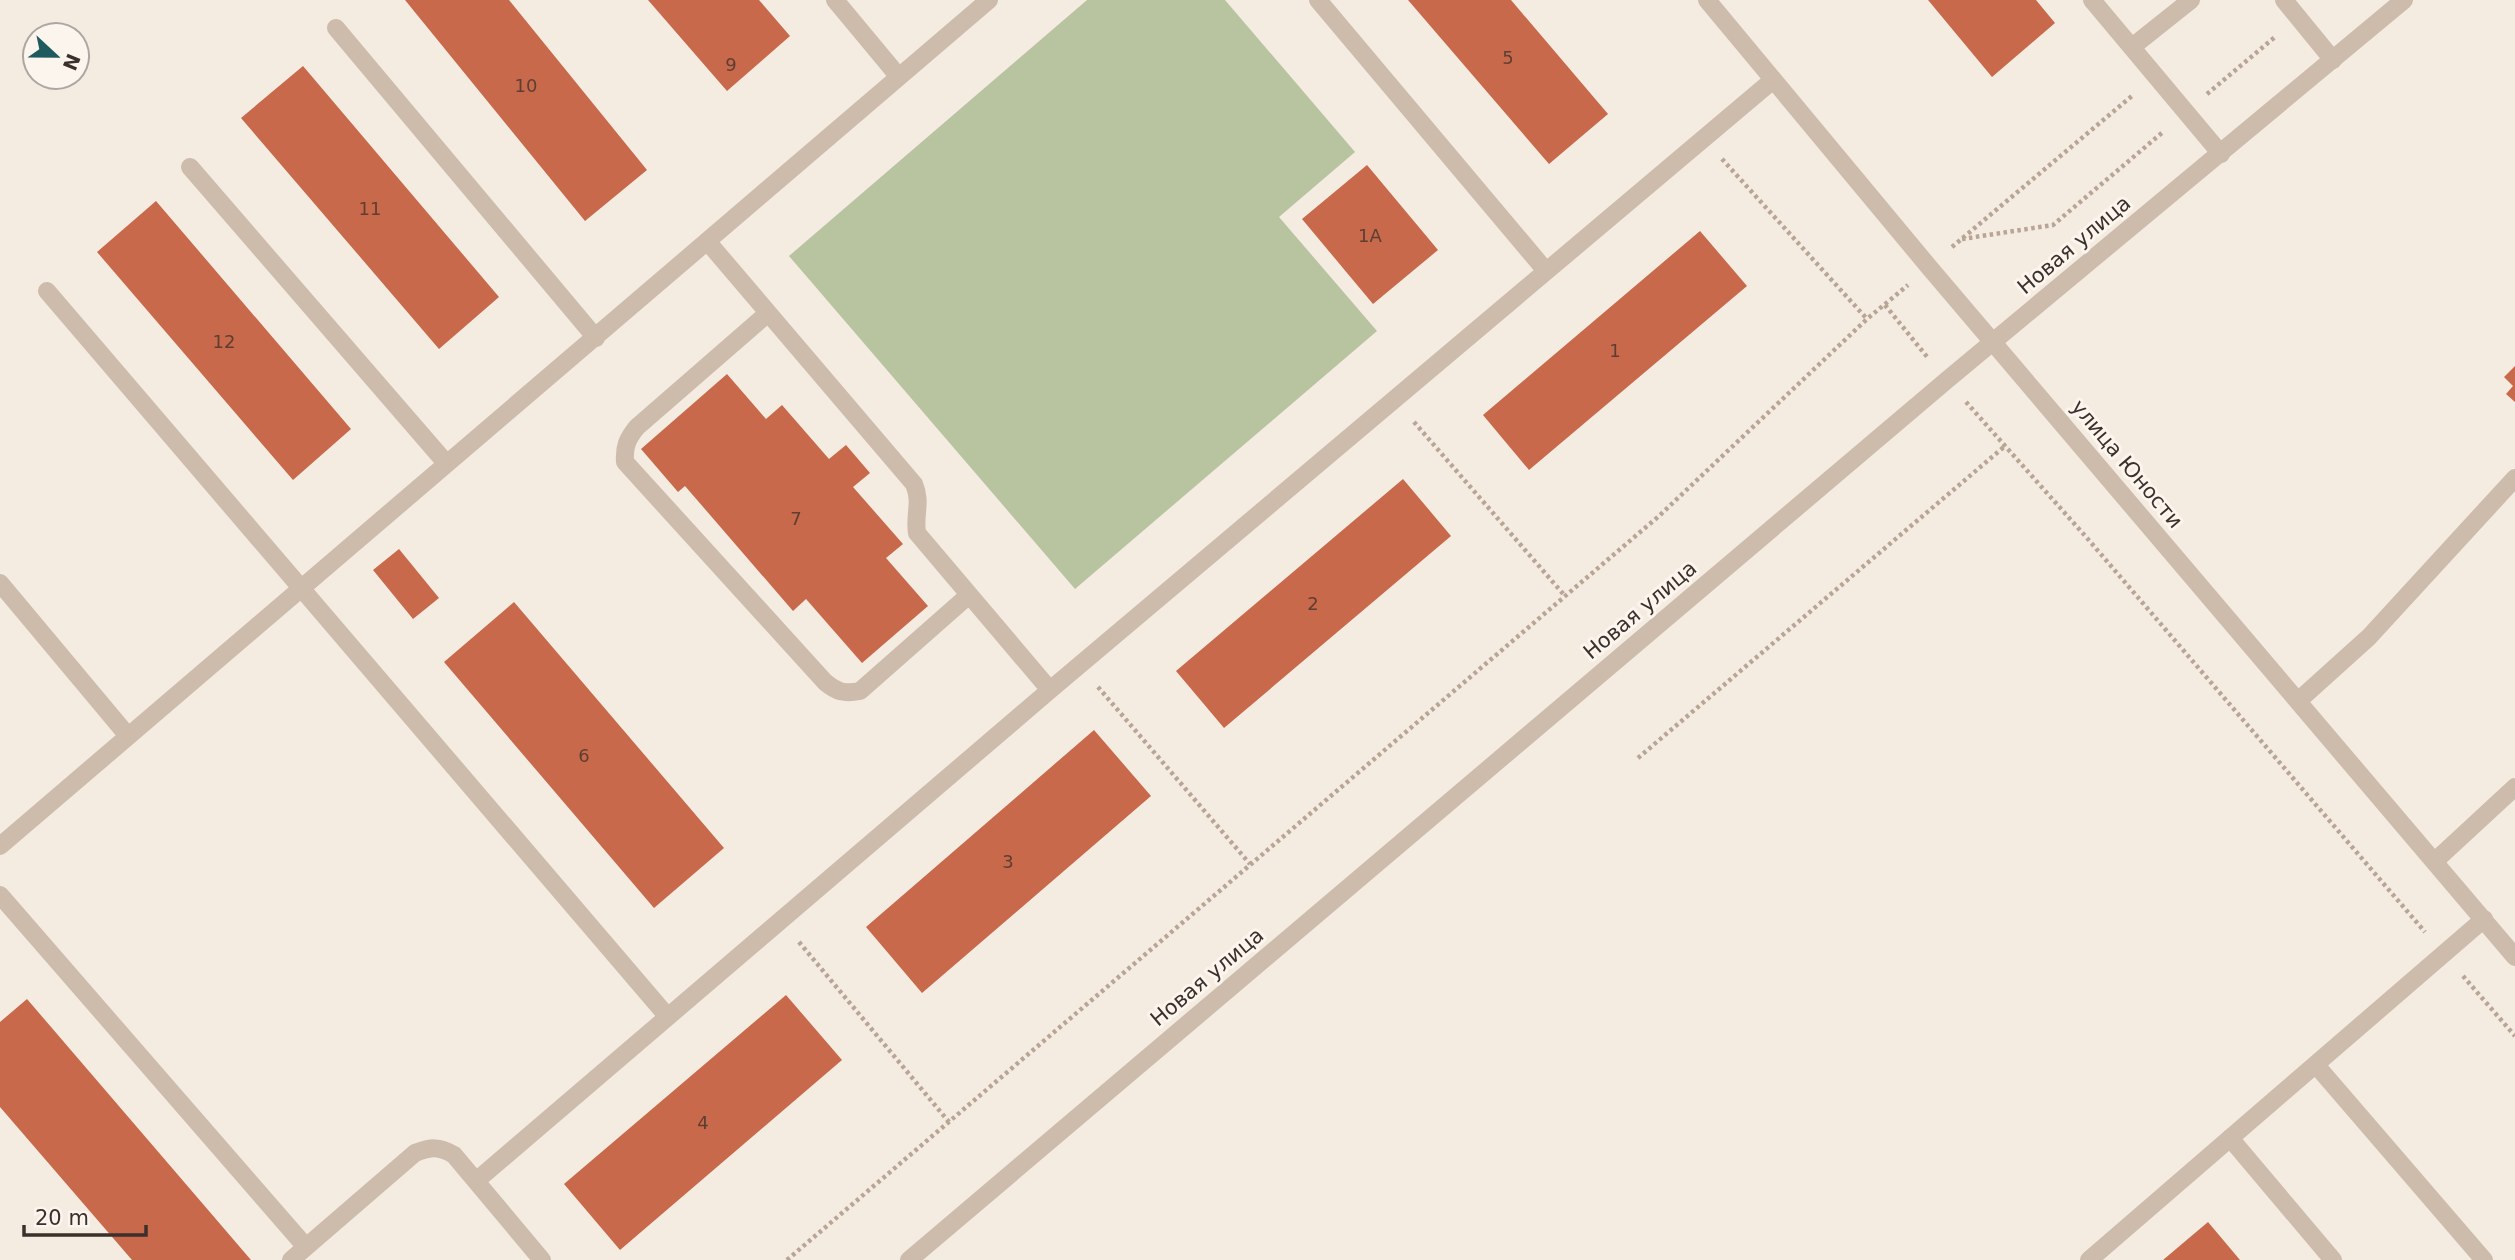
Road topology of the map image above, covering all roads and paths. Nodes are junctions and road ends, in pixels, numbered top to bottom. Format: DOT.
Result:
graph roads {
  1 [pos="835,0"];
  2 [pos="989,0"];
  3 [pos="1318,0"];
  4 [pos="1707,0"];
  5 [pos="2092,0"];
  6 [pos="2191,0"];
  7 [pos="2284,0"];
  8 [pos="2404,0"];
  9 [pos="2298,17"];
  10 [pos="336,28"];
  11 [pos="2132,47"];
  12 [pos="2333,60"];
  13 [pos="2155,75"];
  14 [pos="900,77"];
  15 [pos="1773,80"];
  16 [pos="2186,112"];
  17 [pos="1704,138"];
  18 [pos="2221,154"];
  19 [pos="190,167"];
  20 [pos="707,242"];
  21 [pos="1546,271"];
  22 [pos="47,291"];
  23 [pos="1885,305"];
  24 [pos="768,313"];
  25 [pos="1867,319"];
  26 [pos="596,338"];
  27 [pos="1993,341"];
  28 [pos="1394,399"];
  29 [pos="446,463"];
  30 [pos="2515,478"];
  31 [pos="0,583"];
  32 [pos="303,589"];
  33 [pos="969,595"];
  34 [pos="1565,596"];
  35 [pos="1080,665"];
  36 [pos="1050,690"];
  37 [pos="2298,701"];
  38 [pos="128,736"];
  39 [pos="1639,758"];
  40 [pos="2515,787"];
  41 [pos="0,846"];
  42 [pos="2435,861"];
  43 [pos="1250,864"];
  44 [pos="0,895"];
  45 [pos="2484,919"];
  46 [pos="781,920"];
  47 [pos="2444,954"];
  48 [pos="2515,957"];
  49 [pos="668,1017"];
  50 [pos="2515,1036"];
  51 [pos="2316,1065"];
  52 [pos="949,1122"];
  53 [pos="2230,1138"];
  54 [pos="476,1181"];
  55 [pos="306,1247"];
  56 [pos="291,1260"];
  57 [pos="542,1260"];
  58 [pos="787,1260"];
  59 [pos="909,1260"];
  60 [pos="2089,1260"];
  61 [pos="2333,1260"];
  62 [pos="2484,1260"];
  1 -- 14 [label="street"];
  2 -- 14 [label="street"];
  3 -- 21 [label="street"];
  4 -- 15 [label="street, улица Юности"];
  5 -- 11 [label="street"];
  6 -- 11 [label="street"];
  7 -- 9 [label="street"];
  8 -- 12 [label="street, Новая улица"];
  9 -- 12 [label="street"];
  9 -- 16 [label="path"];
  10 -- 26 [label="street"];
  11 -- 13 [label="street"];
  12 -- 18 [label="street, Новая улица"];
  13 -- 16 [label="street"];
  13 -- 16 [label="path"];
  14 -- 20 [label="street"];
  15 -- 17 [label="street"];
  15 -- 27 [label="street, улица Юности"];
  16 -- 18 [label="street"];
  17 -- 21 [label="street"];
  17 -- 25 [label="path"];
  18 -- 27 [label="street, Новая улица"];
  19 -- 29 [label="street"];
  20 -- 24 [label="street"];
  20 -- 26 [label="street"];
  21 -- 28 [label="street"];
  22 -- 32 [label="street"];
  23 -- 25 [label="path"];
  24 -- 33 [label="street"];
  24 -- 33 [label="street"];
  25 -- 34 [label="path"];
  26 -- 29 [label="street"];
  27 -- 37 [label="street, улица Юности"];
  27 -- 59 [label="street, Новая улица"];
  28 -- 34 [label="path"];
  28 -- 35 [label="street"];
  29 -- 32 [label="street"];
  30 -- 37 [label="street"];
  31 -- 38 [label="street"];
  32 -- 38 [label="street"];
  32 -- 49 [label="street"];
  33 -- 36 [label="street"];
  34 -- 43 [label="path"];
  35 -- 36 [label="street"];
  35 -- 43 [label="path"];
  36 -- 46 [label="street"];
  37 -- 42 [label="street, улица Юности"];
  38 -- 41 [label="street"];
  39 -- 47 [label="path"];
  40 -- 42 [label="street"];
  42 -- 45 [label="street, улица Юности"];
  43 -- 52 [label="path"];
  44 -- 55 [label="street"];
  45 -- 47 [label="street"];
  45 -- 48 [label="street, улица Юности"];
  46 -- 49 [label="street"];
  46 -- 52 [label="path"];
  47 -- 50 [label="path"];
  47 -- 51 [label="street"];
  49 -- 54 [label="street"];
  51 -- 53 [label="street"];
  51 -- 62 [label="street"];
  52 -- 58 [label="path"];
  53 -- 60 [label="street"];
  53 -- 61 [label="street"];
  54 -- 55 [label="street"];
  54 -- 57 [label="street"];
  55 -- 56 [label="street"];
}
